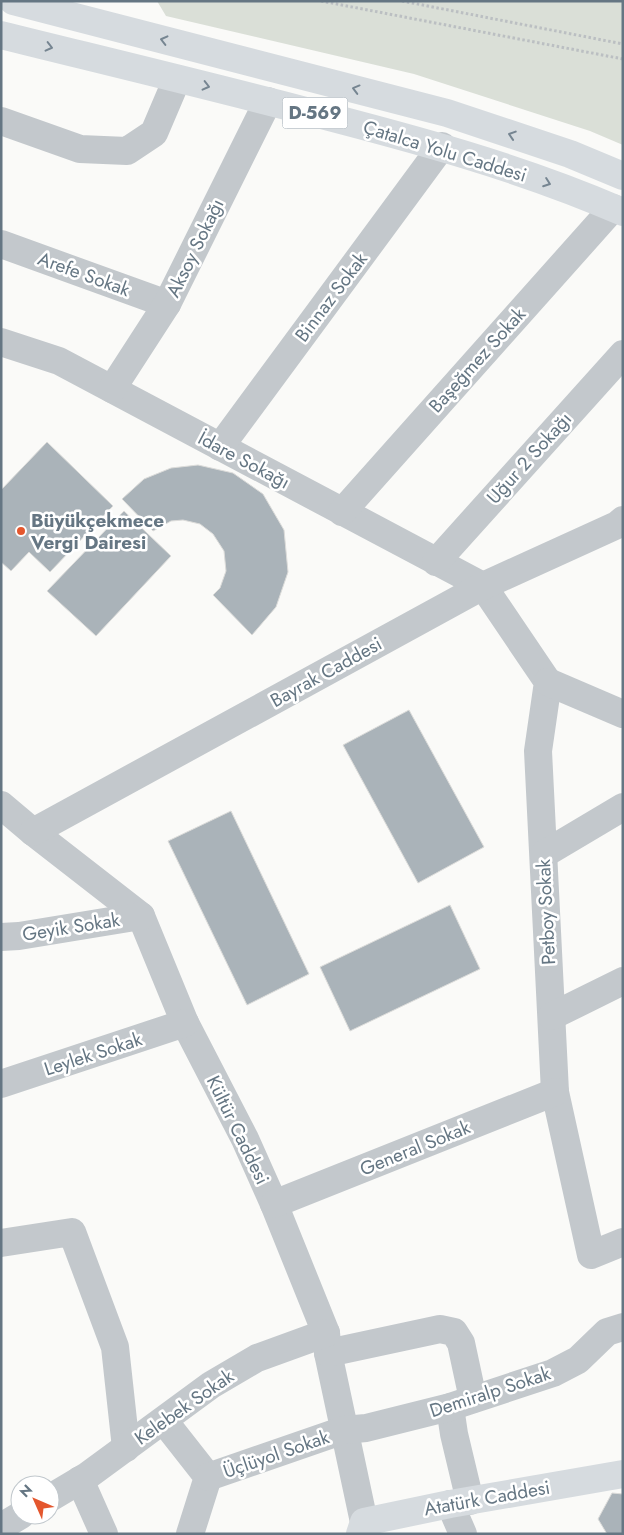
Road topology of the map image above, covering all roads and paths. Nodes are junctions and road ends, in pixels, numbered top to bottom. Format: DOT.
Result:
graph roads {
  1 [pos="13,1"];
  2 [pos="321,1"];
  3 [pos="402,1"];
  4 [pos="1,35"];
  5 [pos="623,44"];
  6 [pos="623,59"];
  7 [pos="177,79"];
  8 [pos="268,101"];
  9 [pos="1,121"];
  10 [pos="442,146"];
  11 [pos="623,176"];
  12 [pos="618,210"];
  13 [pos="1,244"];
  14 [pos="168,304"];
  15 [pos="1,342"];
  16 [pos="623,354"];
  17 [pos="112,389"];
  18 [pos="220,447"];
  19 [pos="342,512"];
  20 [pos="621,525"];
  21 [pos="436,562"];
  22 [pos="483,586"];
  23 [pos="548,682"];
  24 [pos="623,714"];
  25 [pos="1,805"];
  26 [pos="623,807"];
  27 [pos="33,832"];
  28 [pos="544,854"];
  29 [pos="141,916"];
  30 [pos="1,937"];
  31 [pos="623,981"];
  32 [pos="552,1016"];
  33 [pos="185,1023"];
  34 [pos="1,1084"];
  35 [pos="555,1092"];
  36 [pos="274,1204"];
  37 [pos="623,1242"];
  38 [pos="1,1243"];
  39 [pos="623,1327"];
  40 [pos="327,1343"];
  41 [pos="462,1403"];
  42 [pos="164,1420"];
  43 [pos="344,1430"];
  44 [pos="126,1448"];
  45 [pos="623,1474"];
  46 [pos="208,1477"];
  47 [pos="80,1480"];
  48 [pos="60,1492"];
  49 [pos="460,1503"];
  50 [pos="362,1528"];
  51 [pos="104,1534"];
  52 [pos="190,1534"];
  53 [pos="463,1534"];
  11 -- 1 [label="main road, Çatalca Yolu Caddesi / D-569, one-way"];
  2 -- 6 [label="path"];
  3 -- 5 [label="path"];
  4 -- 7 [label="main road, Çatalca Yolu Caddesi / D-569, one-way"];
  7 -- 8 [label="main road, Çatalca Yolu Caddesi / D-569, one-way"];
  7 -- 9 [label="street"];
  8 -- 10 [label="main road, Çatalca Yolu Caddesi / D-569"];
  8 -- 14 [label="street, Aksoy Sokağı"];
  10 -- 12 [label="main road, Çatalca Yolu Caddesi / D-569, one-way"];
  10 -- 18 [label="street, Binnaz Sokak"];
  12 -- 19 [label="street, Başeğmez Sokak"];
  13 -- 14 [label="street, Arefe Sokak"];
  14 -- 17 [label="street, Aksoy Sokağı"];
  15 -- 17 [label="street, İdare Sokağı"];
  16 -- 21 [label="street, Uğur 2 Sokağı"];
  17 -- 18 [label="street, İdare Sokağı"];
  18 -- 19 [label="street, İdare Sokağı"];
  19 -- 21 [label="street, İdare Sokağı"];
  20 -- 22 [label="street, Bayrak Caddesi"];
  21 -- 22 [label="street, İdare Sokağı"];
  22 -- 23 [label="street"];
  22 -- 27 [label="street, Bayrak Caddesi"];
  23 -- 24 [label="street"];
  23 -- 28 [label="street, Petboy Sokak"];
  25 -- 27 [label="street, Kültür Caddesi"];
  26 -- 28 [label="street"];
  27 -- 29 [label="street, Kültür Caddesi"];
  28 -- 32 [label="street, Petboy Sokak"];
  29 -- 30 [label="street, Geyik Sokak"];
  29 -- 33 [label="street, Kültür Caddesi"];
  31 -- 32 [label="street"];
  32 -- 35 [label="street, Petboy Sokak"];
  33 -- 34 [label="street, Leylek Sokak"];
  33 -- 36 [label="street, Kültür Caddesi"];
  35 -- 36 [label="street, General Sokak"];
  35 -- 37 [label="street, Petboy Sokak"];
  36 -- 40 [label="street, Kültür Caddesi"];
  38 -- 44 [label="street"];
  39 -- 41 [label="street, Demiralp Sokak"];
  40 -- 41 [label="street, Kelebek Sokak"];
  40 -- 42 [label="street, Kelebek Sokak"];
  40 -- 43 [label="street, Kültür Caddesi"];
  41 -- 43 [label="street, Demiralp Sokak"];
  41 -- 49 [label="street"];
  42 -- 44 [label="street, Kelebek Sokak"];
  42 -- 46 [label="street, Üçlüyol Sokak"];
  43 -- 46 [label="street, Üçlüyol Sokak"];
  43 -- 50 [label="street, Kültür Caddesi"];
  44 -- 47 [label="street, Kelebek Sokak"];
  45 -- 49 [label="main road, Atatürk Caddesi"];
  46 -- 52 [label="street, Üçlüyol Sokak"];
  47 -- 48 [label="street, Kelebek Sokak"];
  47 -- 51 [label="street"];
  49 -- 50 [label="main road, Atatürk Caddesi"];
  49 -- 53 [label="street"];
}
